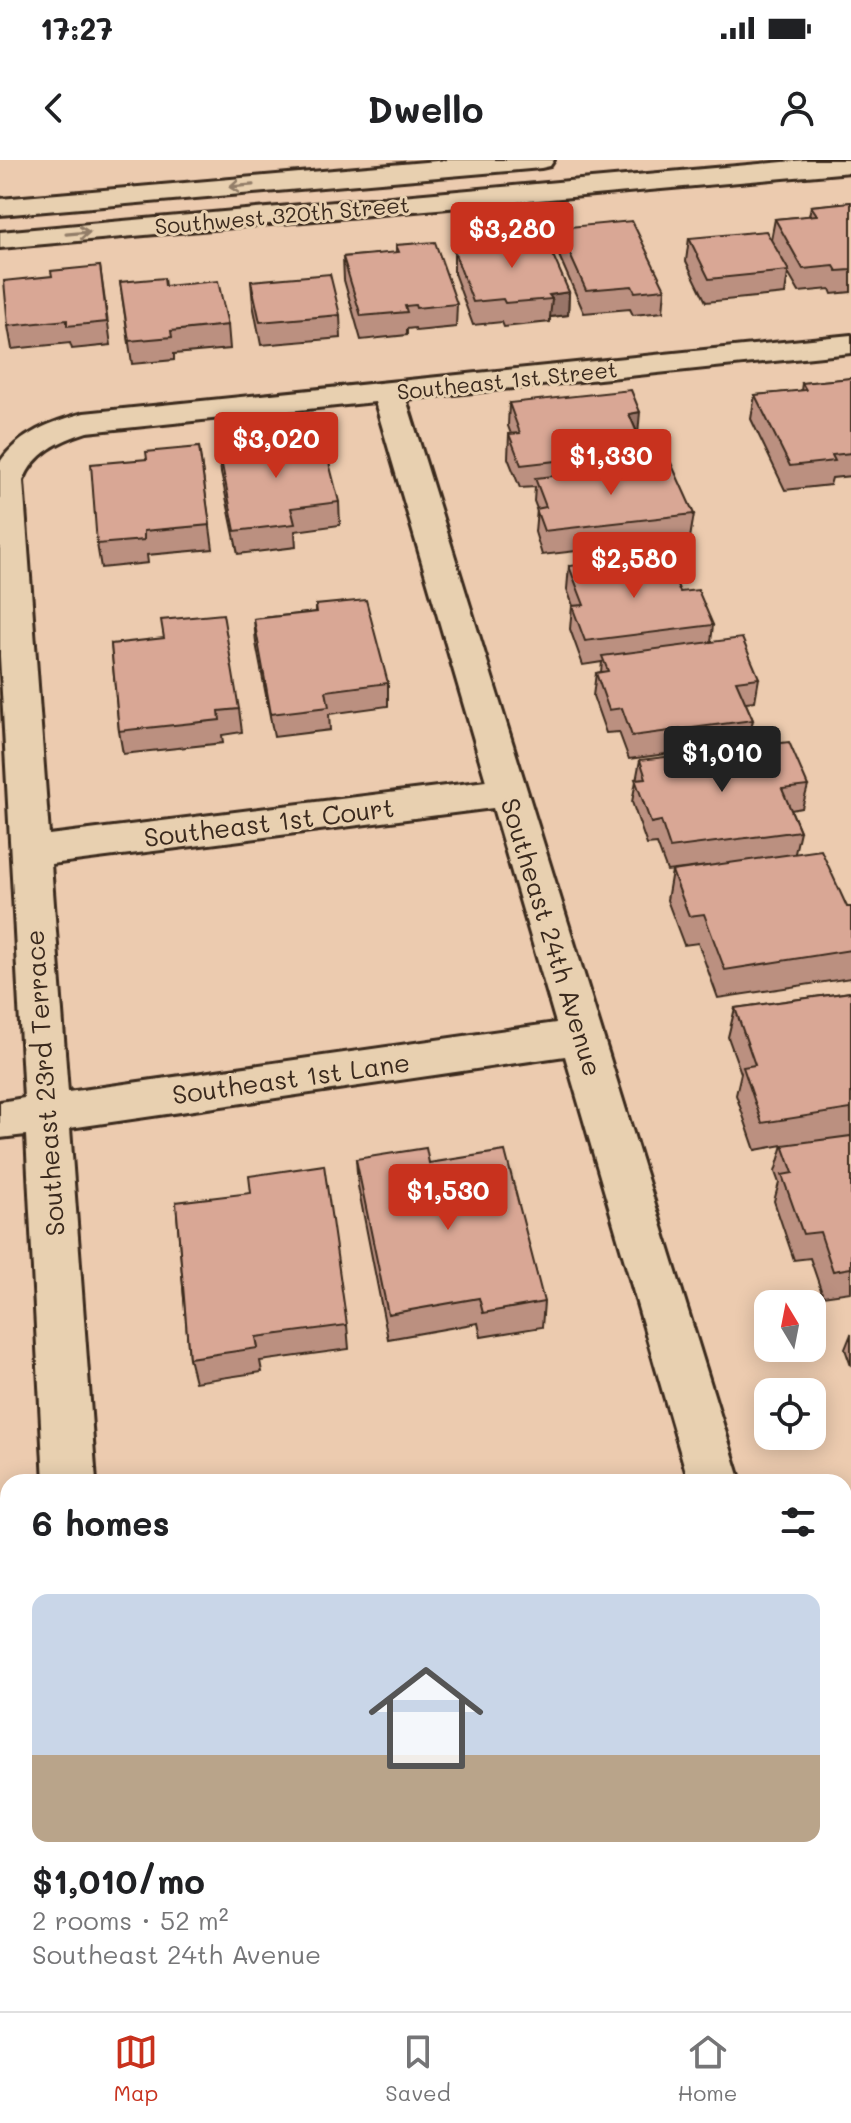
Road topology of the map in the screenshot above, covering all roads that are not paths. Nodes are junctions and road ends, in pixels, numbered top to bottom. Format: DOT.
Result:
graph roads {
  1 [pos="541,160"];
  2 [pos="851,164"];
  3 [pos="0,207"];
  4 [pos="0,240"];
  5 [pos="851,344"];
  6 [pos="388,392"];
  7 [pos="26,451"];
  8 [pos="509,792"];
  9 [pos="29,852"];
  10 [pos="582,1036"];
  11 [pos="47,1114"];
  12 [pos="0,1120"];
  13 [pos="70,1474"];
  14 [pos="713,1474"];
  1 -- 3 [label="street, Southwest 320th Street, one-way"];
  4 -- 2 [label="street, Southwest 320th Street, one-way"];
  5 -- 6 [label="street, Southeast 1st Street"];
  6 -- 7 [label="street, Southeast 1st Street"];
  6 -- 8 [label="street, Southeast 24th Avenue"];
  7 -- 9 [label="street, Southeast 23rd Terrace"];
  8 -- 9 [label="street, Southeast 1st Court"];
  8 -- 10 [label="street, Southeast 24th Avenue"];
  9 -- 11 [label="street, Southeast 23rd Terrace"];
  10 -- 11 [label="street, Southeast 1st Lane"];
  10 -- 14 [label="street, Southeast 24th Avenue"];
  11 -- 12 [label="street, Southeast 1st Lane"];
  11 -- 13 [label="street, Southeast 23rd Terrace"];
}
